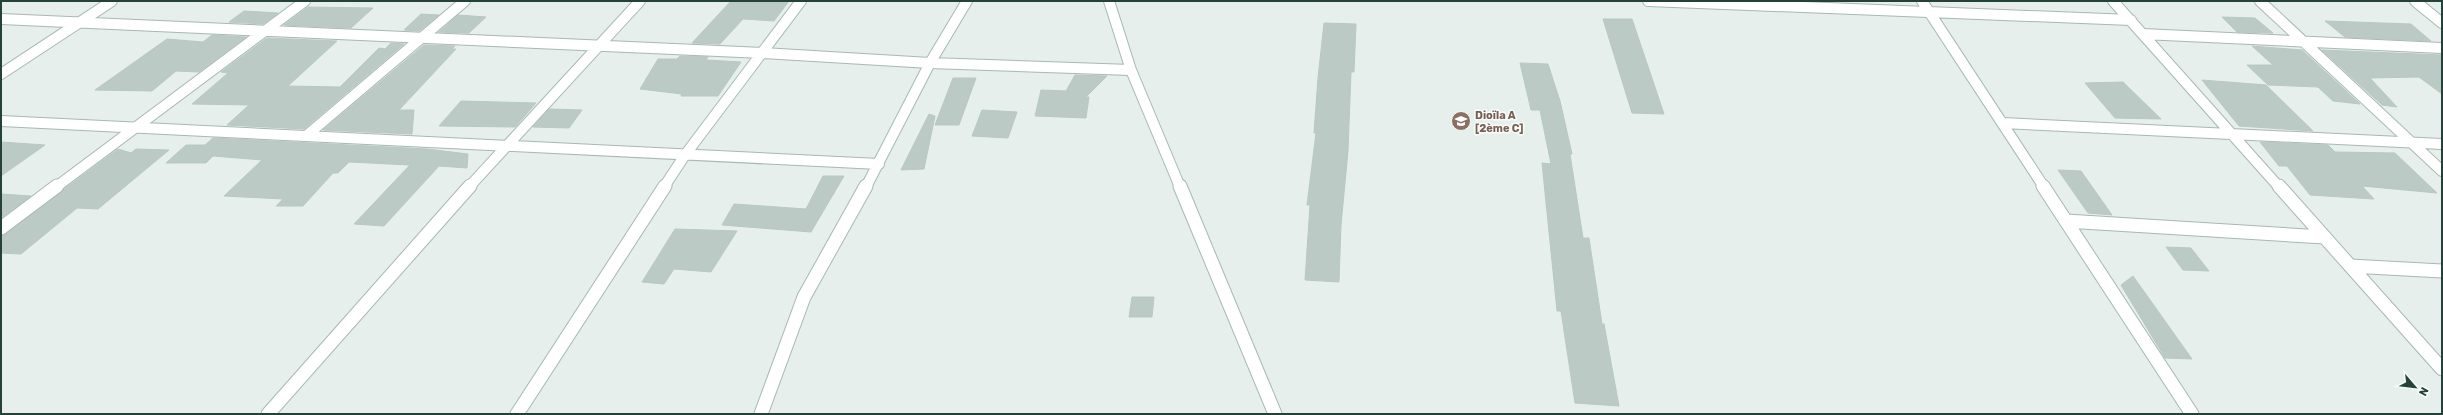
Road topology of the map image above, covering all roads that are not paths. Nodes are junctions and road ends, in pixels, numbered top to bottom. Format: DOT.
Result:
graph roads {
  1 [pos="112,1"];
  2 [pos="306,1"];
  3 [pos="465,1"];
  4 [pos="640,1"];
  5 [pos="801,1"];
  6 [pos="967,1"];
  7 [pos="1109,1"];
  8 [pos="1648,1"];
  9 [pos="2113,1"];
  10 [pos="2260,1"];
  11 [pos="2415,1"];
  12 [pos="1707,2"];
  13 [pos="1925,6"];
  14 [pos="1,19"];
  15 [pos="2131,20"];
  16 [pos="80,22"];
  17 [pos="2442,23"];
  18 [pos="266,30"];
  19 [pos="2143,34"];
  20 [pos="422,39"];
  21 [pos="2304,41"];
  22 [pos="601,46"];
  23 [pos="2442,48"];
  24 [pos="764,53"];
  25 [pos="930,63"];
  26 [pos="1131,70"];
  27 [pos="1,74"];
  28 [pos="1,121"];
  29 [pos="2002,123"];
  30 [pos="136,128"];
  31 [pos="2232,134"];
  32 [pos="306,136"];
  33 [pos="2412,142"];
  34 [pos="2442,144"];
  35 [pos="506,146"];
  36 [pos="684,155"];
  37 [pos="879,164"];
  38 [pos="2442,171"];
  39 [pos="2066,221"];
  40 [pos="1,228"];
  41 [pos="2324,237"];
  42 [pos="2350,266"];
  43 [pos="2442,271"];
  44 [pos="2442,369"];
  45 [pos="268,414"];
  46 [pos="517,414"];
  47 [pos="761,414"];
  48 [pos="1275,414"];
  49 [pos="2192,414"];
  1 -- 16 [label="street"];
  2 -- 18 [label="street"];
  3 -- 20 [label="street"];
  4 -- 22 [label="street"];
  5 -- 24 [label="street"];
  6 -- 25 [label="street"];
  7 -- 26 [label="street"];
  8 -- 12 [label="street"];
  9 -- 15 [label="street"];
  10 -- 21 [label="street"];
  11 -- 17 [label="street"];
  12 -- 13 [label="street"];
  13 -- 15 [label="street"];
  13 -- 29 [label="street"];
  14 -- 16 [label="street"];
  15 -- 19 [label="street"];
  16 -- 18 [label="street"];
  16 -- 27 [label="street"];
  18 -- 20 [label="street"];
  18 -- 30 [label="street"];
  19 -- 21 [label="street"];
  19 -- 31 [label="street"];
  20 -- 22 [label="street"];
  20 -- 32 [label="street"];
  21 -- 23 [label="street"];
  21 -- 33 [label="street"];
  22 -- 24 [label="street"];
  22 -- 35 [label="street"];
  24 -- 25 [label="street"];
  24 -- 36 [label="street"];
  25 -- 26 [label="street"];
  25 -- 37 [label="street"];
  26 -- 48 [label="street"];
  28 -- 30 [label="street"];
  29 -- 31 [label="street"];
  29 -- 39 [label="street"];
  30 -- 32 [label="street"];
  30 -- 40 [label="street"];
  31 -- 33 [label="street"];
  31 -- 41 [label="street"];
  32 -- 35 [label="street"];
  33 -- 34 [label="street"];
  33 -- 38 [label="street"];
  35 -- 36 [label="street"];
  35 -- 45 [label="street"];
  36 -- 37 [label="street"];
  36 -- 46 [label="street"];
  37 -- 47 [label="street"];
  39 -- 41 [label="street"];
  39 -- 49 [label="street"];
  41 -- 42 [label="street"];
  42 -- 43 [label="street"];
  42 -- 44 [label="street"];
}
